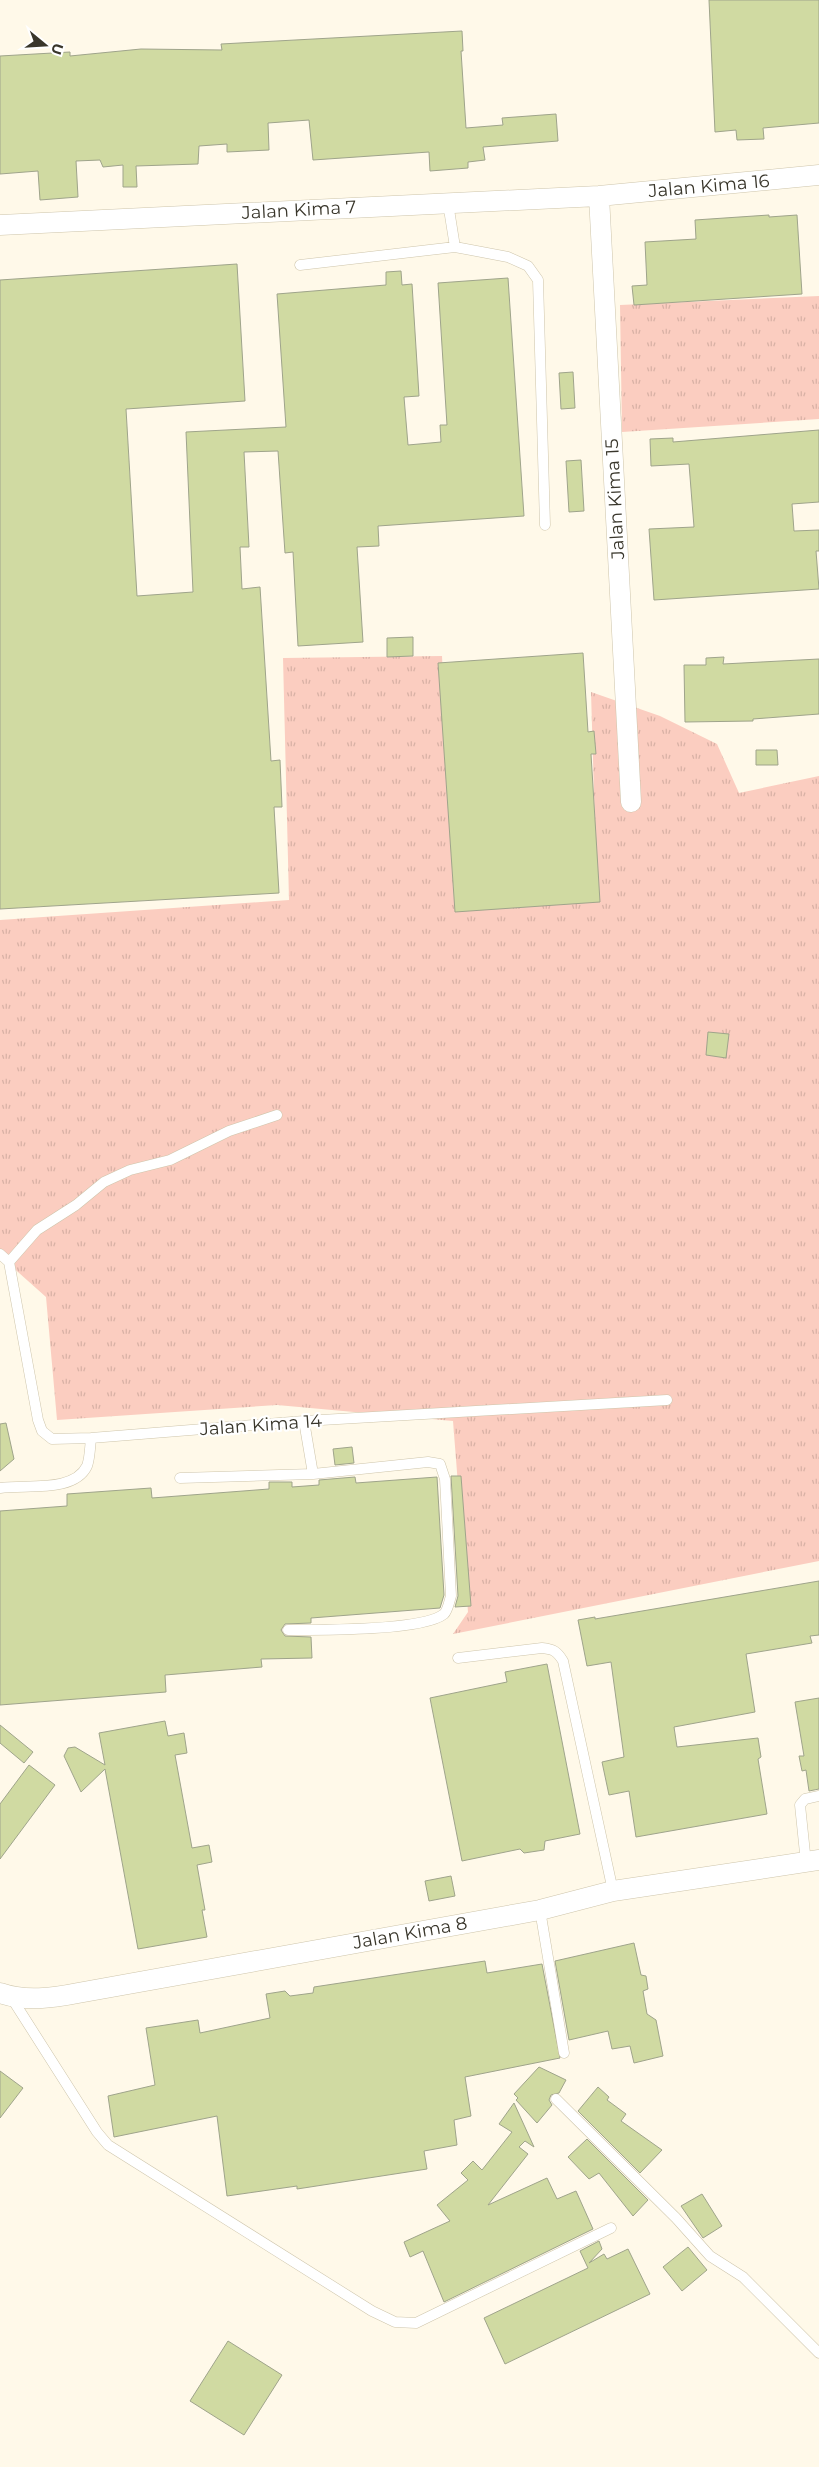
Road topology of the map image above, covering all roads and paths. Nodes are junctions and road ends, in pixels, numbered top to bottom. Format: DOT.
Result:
graph roads {
  1 [pos="819,175"];
  2 [pos="599,196"];
  3 [pos="448,203"];
  4 [pos="0,225"];
  5 [pos="455,247"];
  6 [pos="300,265"];
  7 [pos="544,525"];
  8 [pos="631,802"];
  9 [pos="277,1115"];
  10 [pos="0,1254"];
  11 [pos="9,1262"];
  12 [pos="667,1400"];
  13 [pos="304,1421"];
  14 [pos="91,1438"];
  15 [pos="312,1474"];
  16 [pos="180,1478"];
  17 [pos="0,1488"];
  18 [pos="288,1630"];
  19 [pos="458,1658"];
  20 [pos="819,1796"];
  21 [pos="812,1862"];
  22 [pos="613,1891"];
  23 [pos="540,1910"];
  24 [pos="5,1995"];
  25 [pos="564,2053"];
  26 [pos="556,2099"];
  27 [pos="611,2228"];
  28 [pos="819,2353"];
  1 -- 2 [label="street, Jalan Kima 16"];
  2 -- 3 [label="street, Jalan Kima 7"];
  2 -- 8 [label="street, Jalan Kima 15"];
  3 -- 4 [label="street, Jalan Kima 7"];
  3 -- 5 [label="lane"];
  5 -- 6 [label="lane"];
  5 -- 7 [label="lane"];
  9 -- 11 [label="lane"];
  10 -- 11 [label="lane"];
  11 -- 14 [label="lane, Jalan Kima 14"];
  12 -- 13 [label="lane, Jalan Kima 14"];
  13 -- 14 [label="lane, Jalan Kima 14"];
  13 -- 15 [label="lane"];
  14 -- 17 [label="lane"];
  15 -- 16 [label="lane"];
  15 -- 18 [label="lane"];
  19 -- 22 [label="lane"];
  20 -- 21 [label="lane"];
  21 -- 22 [label="street, Jalan Kima 8"];
  22 -- 23 [label="street, Jalan Kima 8"];
  23 -- 24 [label="street, Jalan Kima 8"];
  23 -- 25 [label="lane"];
  24 -- 27 [label="lane"];
  26 -- 28 [label="lane"];
}
